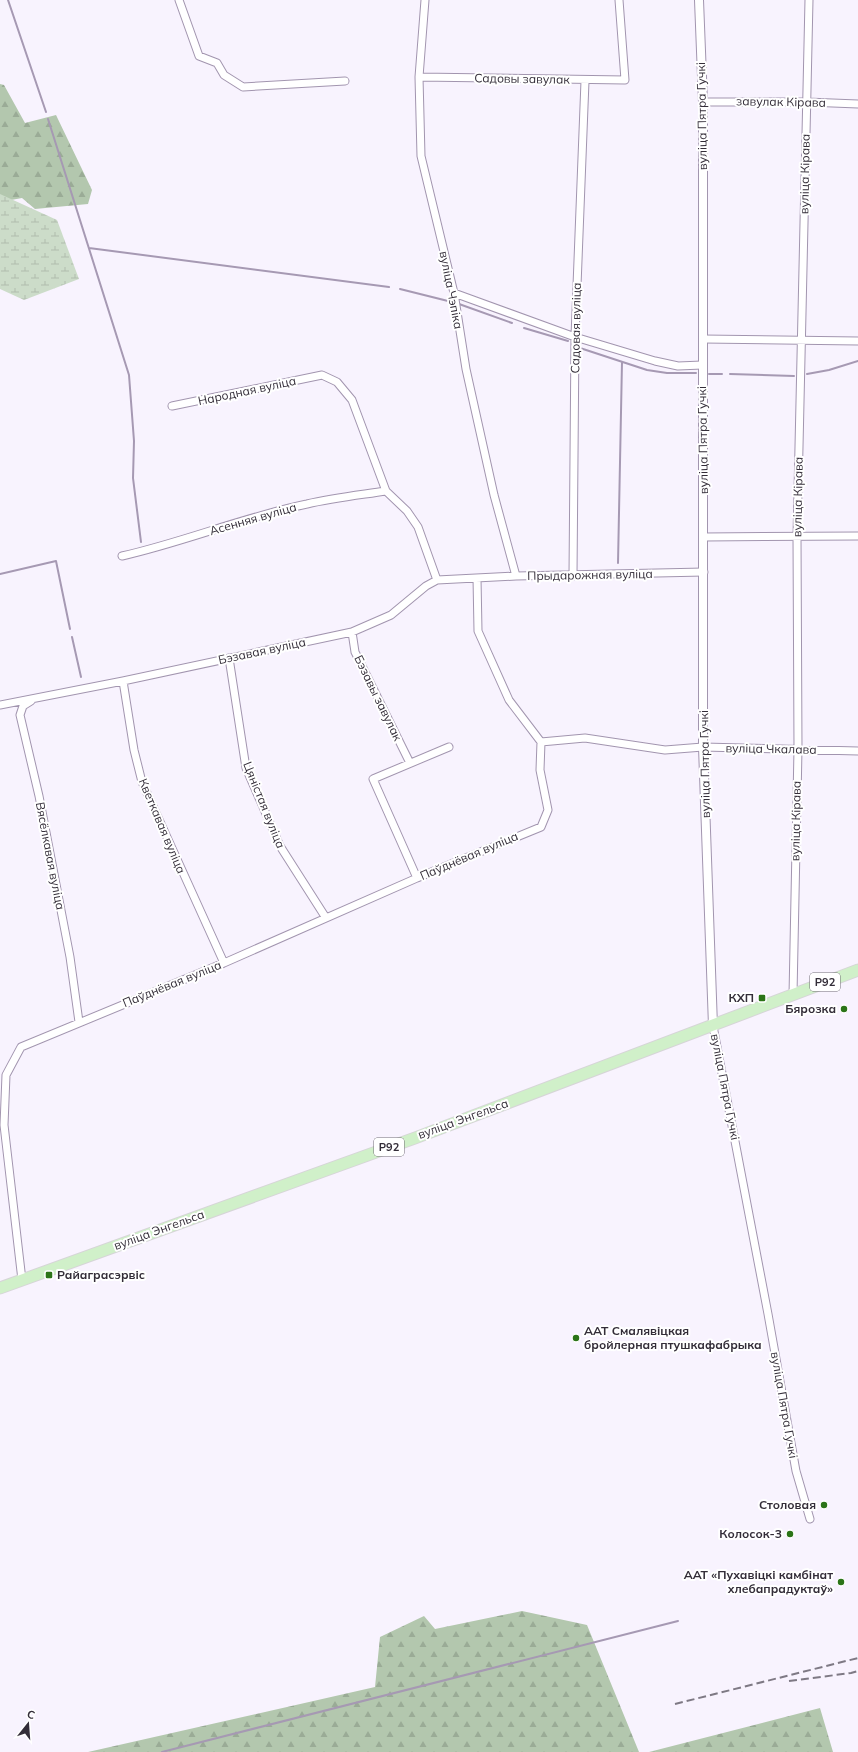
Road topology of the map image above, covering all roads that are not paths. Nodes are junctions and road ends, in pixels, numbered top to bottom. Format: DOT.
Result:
graph roads {
  1 [pos="179,0"];
  2 [pos="425,0"];
  3 [pos="619,0"];
  4 [pos="699,0"];
  5 [pos="809,0"];
  6 [pos="419,77"];
  7 [pos="345,81"];
  8 [pos="584,81"];
  9 [pos="703,102"];
  10 [pos="807,102"];
  11 [pos="858,104"];
  12 [pos="454,293"];
  13 [pos="575,337"];
  14 [pos="703,339"];
  15 [pos="802,340"];
  16 [pos="858,341"];
  17 [pos="702,365"];
  18 [pos="172,406"];
  19 [pos="386,491"];
  20 [pos="797,536"];
  21 [pos="858,536"];
  22 [pos="704,537"];
  23 [pos="122,556"];
  24 [pos="704,572"];
  25 [pos="516,576"];
  26 [pos="573,576"];
  27 [pos="477,578"];
  28 [pos="437,580"];
  29 [pos="352,632"];
  30 [pos="229,658"];
  31 [pos="123,681"];
  32 [pos="35,699"];
  33 [pos="0,705"];
  34 [pos="541,742"];
  35 [pos="449,747"];
  36 [pos="703,747"];
  37 [pos="798,749"];
  38 [pos="858,751"];
  39 [pos="410,763"];
  40 [pos="417,878"];
  41 [pos="326,918"];
  42 [pos="224,963"];
  43 [pos="858,970"];
  44 [pos="793,995"];
  45 [pos="79,1022"];
  46 [pos="713,1026"];
  47 [pos="22,1280"];
  48 [pos="0,1288"];
  49 [pos="810,1519"];
  1 -- 7 [label="street"];
  2 -- 6 [label="street, вуліца Чэпіка"];
  3 -- 8 [label="street, Садовы завулак"];
  4 -- 9 [label="street, вуліца Пятра Гучкі"];
  5 -- 10 [label="street, вуліца Кірава"];
  6 -- 8 [label="street, Садовы завулак"];
  6 -- 12 [label="street, вуліца Чэпіка"];
  8 -- 13 [label="street, Садовая вуліца"];
  9 -- 10 [label="street, завулак Кірава"];
  9 -- 14 [label="street, вуліца Пятра Гучкі"];
  10 -- 11 [label="street, завулак Кірава"];
  10 -- 15 [label="street, вуліца Кірава"];
  12 -- 13 [label="street"];
  12 -- 25 [label="street, вуліца Чэпіка"];
  13 -- 17 [label="street"];
  13 -- 26 [label="street, Садовая вуліца"];
  14 -- 15 [label="street"];
  14 -- 17 [label="street, вуліца Пятра Гучкі"];
  15 -- 16 [label="street"];
  15 -- 20 [label="street, вуліца Кірава"];
  17 -- 22 [label="street, вуліца Пятра Гучкі"];
  18 -- 19 [label="street, Народная вуліца"];
  19 -- 23 [label="street, Асенняя вуліца"];
  19 -- 28 [label="street"];
  20 -- 21 [label="street"];
  20 -- 22 [label="street"];
  20 -- 37 [label="street, вуліца Кірава"];
  22 -- 24 [label="street, вуліца Пятра Гучкі"];
  24 -- 26 [label="street, Прыдарожная вуліца"];
  24 -- 36 [label="street, вуліца Пятра Гучкі"];
  25 -- 26 [label="street, Прыдарожная вуліца"];
  25 -- 27 [label="street, Прыдарожная вуліца"];
  27 -- 28 [label="street"];
  27 -- 34 [label="street"];
  28 -- 29 [label="street, Бэзавая вуліца"];
  29 -- 30 [label="street, Бэзавая вуліца"];
  29 -- 39 [label="street, Бэзавы завулак"];
  30 -- 31 [label="street, Бэзавая вуліца"];
  30 -- 41 [label="street, Цяністая вуліца"];
  31 -- 32 [label="street, Бэзавая вуліца"];
  31 -- 42 [label="street, Кветкавая вуліца"];
  32 -- 33 [label="street, Бэзавая вуліца"];
  32 -- 45 [label="street, Вясёлкавая вуліца"];
  34 -- 36 [label="street, вуліца Чкалава"];
  34 -- 40 [label="street, Паўднёвая вуліца"];
  35 -- 39 [label="street"];
  36 -- 37 [label="street, вуліца Чкалава"];
  36 -- 46 [label="street, вуліца Пятра Гучкі"];
  37 -- 38 [label="street, вуліца Чкалава"];
  37 -- 44 [label="street, вуліца Кірава"];
  39 -- 40 [label="street"];
  40 -- 41 [label="street, Паўднёвая вуліца"];
  41 -- 42 [label="street, Паўднёвая вуліца"];
  42 -- 45 [label="street, Паўднёвая вуліца"];
  43 -- 44 [label="main road, вуліца Энгельса / Р92"];
  44 -- 46 [label="main road, вуліца Энгельса / Р92"];
  45 -- 47 [label="street, Паўднёвая вуліца"];
  46 -- 47 [label="main road, вуліца Энгельса / Р92"];
  46 -- 49 [label="street, вуліца Пятра Гучкі"];
  47 -- 48 [label="main road, Р92"];
}
